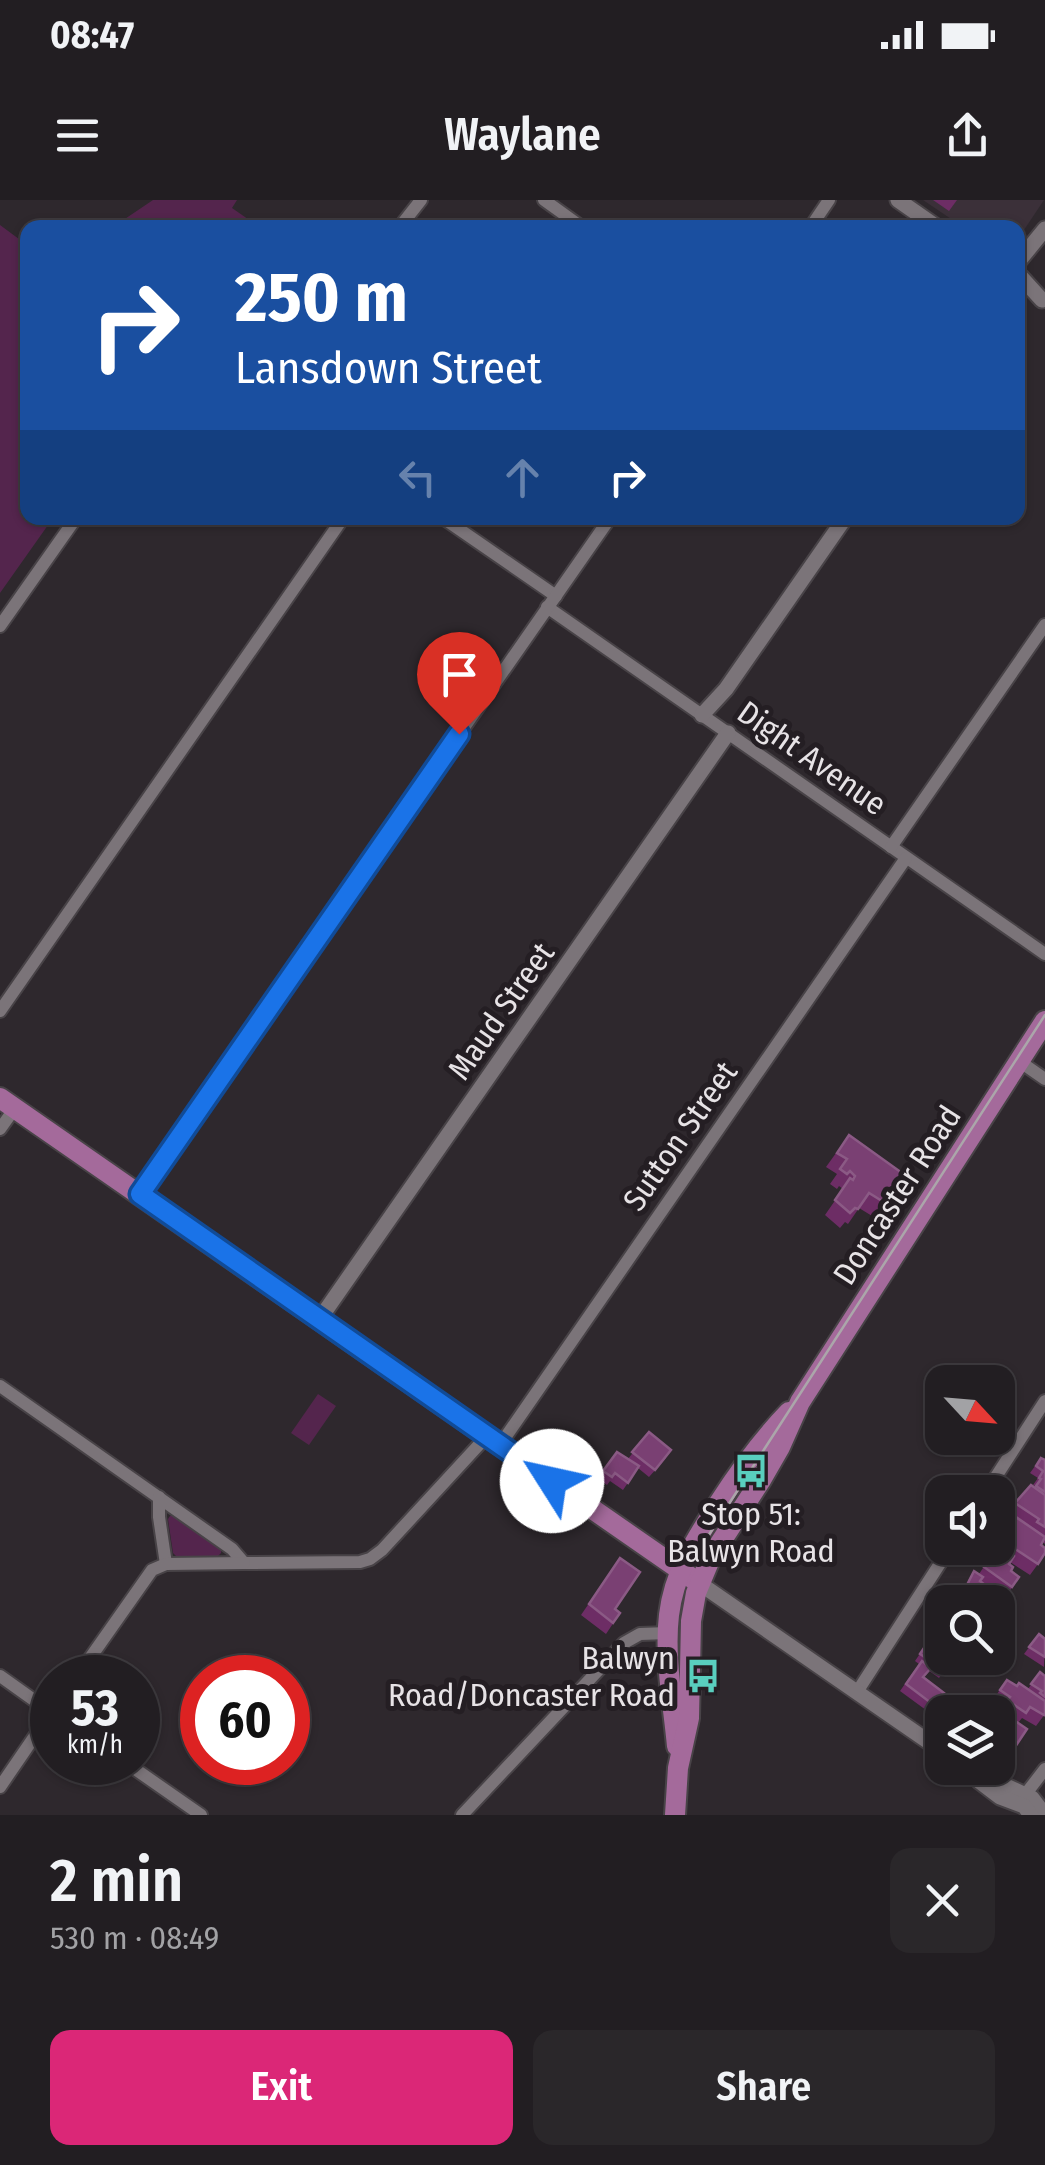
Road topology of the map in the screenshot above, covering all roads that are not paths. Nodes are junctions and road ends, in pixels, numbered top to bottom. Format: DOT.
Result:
graph roads {
  1 [pos="544,200"];
  2 [pos="898,200"];
  3 [pos="572,220"];
  4 [pos="927,220"];
  5 [pos="1041,234"];
  6 [pos="1025,263"];
  7 [pos="1025,282"];
  8 [pos="1044,300"];
  9 [pos="71,525"];
  10 [pos="338,525"];
  11 [pos="452,525"];
  12 [pos="605,525"];
  13 [pos="840,525"];
  14 [pos="552,602"];
  15 [pos="1045,624"];
  16 [pos="0,626"];
  17 [pos="706,718"];
  18 [pos="728,733"];
  19 [pos="891,848"];
  20 [pos="906,858"];
  21 [pos="1045,954"];
  22 [pos="0,1011"];
  23 [pos="1045,1021"];
  24 [pos="1019,1061"];
  25 [pos="1045,1078"];
  26 [pos="7,1103"];
  27 [pos="0,1129"];
  28 [pos="140,1194"];
  29 [pos="319,1320"];
  30 [pos="0,1386"];
  31 [pos="1045,1401"];
  32 [pos="800,1402"];
  33 [pos="494,1441"];
  34 [pos="997,1475"];
  35 [pos="159,1497"];
  36 [pos="244,1563"];
  37 [pos="166,1564"];
  38 [pos="939,1565"];
  39 [pos="680,1570"];
  40 [pos="699,1583"];
  41 [pos="668,1633"];
  42 [pos="92,1655"];
  43 [pos="0,1676"];
  44 [pos="857,1692"];
  45 [pos="30,1697"];
  46 [pos="925,1738"];
  47 [pos="30,1743"];
  48 [pos="678,1768"];
  49 [pos="1045,1772"];
  50 [pos="158,1785"];
  51 [pos="984,1785"];
  52 [pos="0,1786"];
  53 [pos="1028,1804"];
  54 [pos="201,1815"];
  55 [pos="462,1815"];
  56 [pos="675,1815"];
  57 [pos="1045,1815"];
  1 -- 3 [label="street"];
  2 -- 4 [label="street"];
  5 -- 6 [label="street"];
  7 -- 8 [label="street"];
  9 -- 16 [label="street"];
  10 -- 22 [label="street"];
  11 -- 14 [label="street, Dight Avenue"];
  12 -- 14 [label="street"];
  13 -- 17 [label="street"];
  14 -- 17 [label="street, Dight Avenue"];
  14 -- 28 [label="street"];
  15 -- 19 [label="street"];
  17 -- 18 [label="street, Dight Avenue"];
  18 -- 19 [label="street, Dight Avenue"];
  18 -- 29 [label="street, Maud Street"];
  19 -- 20 [label="street, Dight Avenue"];
  20 -- 21 [label="street, Dight Avenue"];
  20 -- 33 [label="street, Sutton Street"];
  23 -- 24 [label="main road, Doncaster Road"];
  24 -- 25 [label="street"];
  24 -- 32 [label="main road, Doncaster Road"];
  26 -- 27 [label="street"];
  26 -- 28 [label="main road"];
  28 -- 29 [label="main road"];
  29 -- 33 [label="main road"];
  30 -- 35 [label="street"];
  31 -- 34 [label="street"];
  32 -- 39 [label="main road, Doncaster Road"];
  32 -- 40 [label="main road, Doncaster Road"];
  33 -- 36 [label="street, Sutton Street"];
  33 -- 39 [label="main road"];
  35 -- 36 [label="street"];
  35 -- 37 [label="street"];
  36 -- 37 [label="street, Sutton Street"];
  37 -- 42 [label="street"];
  38 -- 44 [label="street"];
  39 -- 40 [label="main road"];
  39 -- 41 [label="main road, Doncaster Road"];
  40 -- 44 [label="street"];
  40 -- 48 [label="main road, Doncaster Road"];
  41 -- 48 [label="main road, Doncaster Road"];
  41 -- 55 [label="street"];
  43 -- 45 [label="street"];
  44 -- 46 [label="street"];
  47 -- 52 [label="street"];
  48 -- 56 [label="main road, Doncaster Road"];
  49 -- 53 [label="street"];
  50 -- 54 [label="street"];
  51 -- 53 [label="street"];
  53 -- 57 [label="street"];
}
